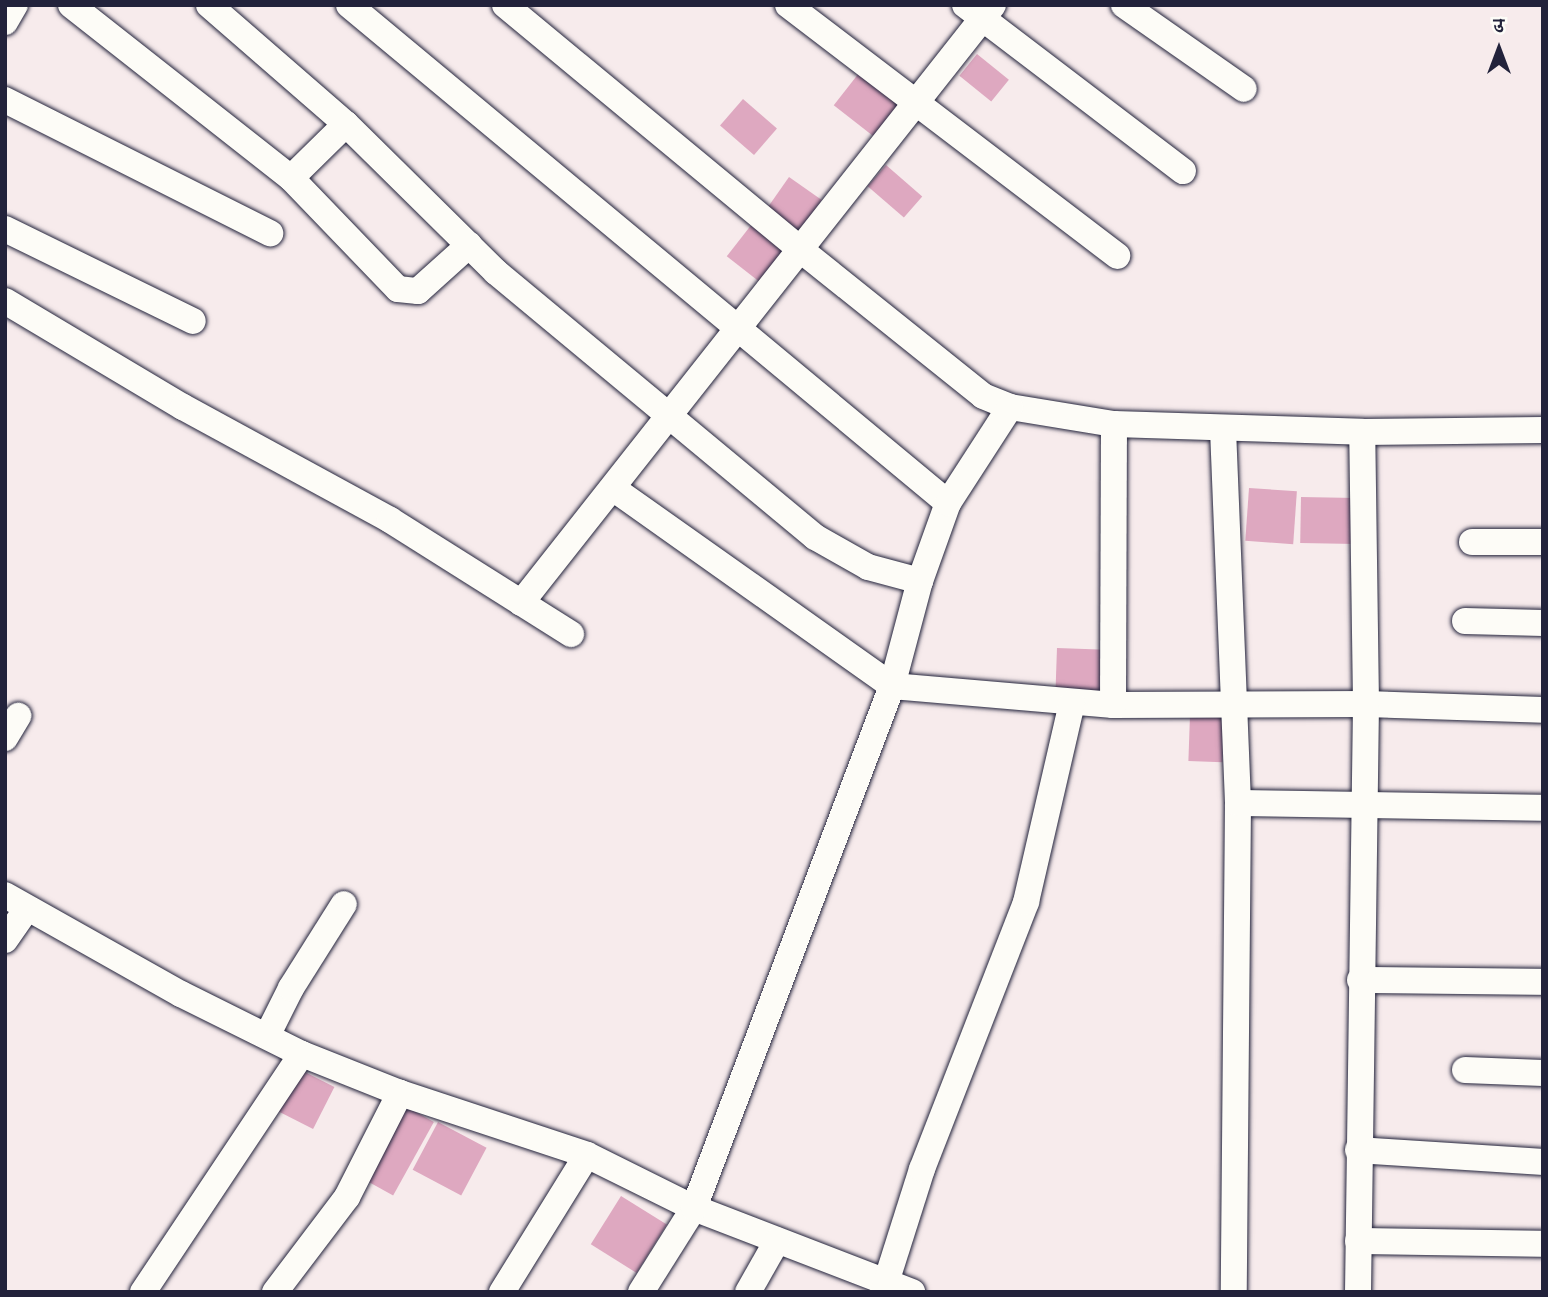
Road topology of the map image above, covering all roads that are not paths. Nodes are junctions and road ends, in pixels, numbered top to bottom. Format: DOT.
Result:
graph roads {
  1 [pos="15,5"];
  2 [pos="71,5"];
  3 [pos="209,5"];
  4 [pos="348,5"];
  5 [pos="505,5"];
  6 [pos="788,5"];
  7 [pos="1125,5"];
  8 [pos="980,10"];
  9 [pos="5,22"];
  10 [pos="1244,89"];
  11 [pos="5,100"];
  12 [pos="917,102"];
  13 [pos="346,124"];
  14 [pos="1183,171"];
  15 [pos="291,178"];
  16 [pos="5,229"];
  17 [pos="270,233"];
  18 [pos="469,245"];
  19 [pos="800,250"];
  20 [pos="1117,256"];
  21 [pos="5,301"];
  22 [pos="193,321"];
  23 [pos="738,330"];
  24 [pos="1010,407"];
  25 [pos="671,419"];
  26 [pos="1114,424"];
  27 [pos="1223,429"];
  28 [pos="1543,430"];
  29 [pos="1362,432"];
  30 [pos="614,489"];
  31 [pos="948,503"];
  32 [pos="1472,542"];
  33 [pos="1543,542"];
  34 [pos="920,581"];
  35 [pos="521,603"];
  36 [pos="1465,621"];
  37 [pos="1543,623"];
  38 [pos="571,634"];
  39 [pos="892,686"];
  40 [pos="1072,703"];
  41 [pos="1366,704"];
  42 [pos="1113,705"];
  43 [pos="1231,706"];
  44 [pos="1543,710"];
  45 [pos="1238,803"];
  46 [pos="1363,807"];
  47 [pos="1543,808"];
  48 [pos="16,902"];
  49 [pos="344,904"];
  50 [pos="5,940"];
  51 [pos="1360,980"];
  52 [pos="1543,982"];
  53 [pos="267,1037"];
  54 [pos="302,1054"];
  55 [pos="1465,1070"];
  56 [pos="1543,1073"];
  57 [pos="400,1093"];
  58 [pos="1358,1150"];
  59 [pos="587,1155"];
  60 [pos="1543,1162"];
  61 [pos="694,1208"];
  62 [pos="777,1241"];
  63 [pos="1358,1241"];
  64 [pos="1543,1244"];
  65 [pos="894,1289"];
  66 [pos="143,1292"];
  67 [pos="275,1292"];
  68 [pos="502,1292"];
  69 [pos="641,1292"];
  70 [pos="748,1292"];
  71 [pos="1234,1292"];
  72 [pos="1358,1292"];
  1 -- 9 [label="street"];
  2 -- 15 [label="street"];
  3 -- 13 [label="street"];
  4 -- 23 [label="street"];
  5 -- 19 [label="street"];
  6 -- 12 [label="street"];
  7 -- 10 [label="street"];
  8 -- 12 [label="street"];
  8 -- 14 [label="street"];
  11 -- 17 [label="street"];
  12 -- 19 [label="street"];
  12 -- 20 [label="street"];
  13 -- 15 [label="street"];
  13 -- 18 [label="street"];
  15 -- 18 [label="street"];
  16 -- 22 [label="street"];
  18 -- 25 [label="street"];
  19 -- 23 [label="street"];
  19 -- 24 [label="street"];
  21 -- 35 [label="street"];
  23 -- 25 [label="street"];
  23 -- 31 [label="street"];
  24 -- 26 [label="street"];
  24 -- 31 [label="street"];
  25 -- 30 [label="street"];
  25 -- 34 [label="street"];
  26 -- 27 [label="street"];
  26 -- 42 [label="street"];
  27 -- 29 [label="street"];
  27 -- 43 [label="street"];
  28 -- 29 [label="street"];
  29 -- 41 [label="street"];
  30 -- 35 [label="street"];
  30 -- 39 [label="street"];
  31 -- 34 [label="street"];
  32 -- 33 [label="street"];
  34 -- 39 [label="street"];
  35 -- 38 [label="street"];
  36 -- 37 [label="street"];
  39 -- 40 [label="street"];
  39 -- 61 [label="street"];
  40 -- 42 [label="street"];
  40 -- 65 [label="street"];
  41 -- 43 [label="street"];
  41 -- 44 [label="street"];
  41 -- 46 [label="street"];
  42 -- 43 [label="street"];
  43 -- 45 [label="street"];
  45 -- 46 [label="street"];
  45 -- 71 [label="street"];
  46 -- 47 [label="street"];
  46 -- 51 [label="street"];
  48 -- 50 [label="street"];
  48 -- 53 [label="street"];
  49 -- 53 [label="street"];
  51 -- 52 [label="street"];
  51 -- 58 [label="street"];
  53 -- 54 [label="street"];
  54 -- 57 [label="street"];
  54 -- 66 [label="street"];
  55 -- 56 [label="street"];
  57 -- 59 [label="street"];
  57 -- 67 [label="street"];
  58 -- 60 [label="street"];
  58 -- 63 [label="street"];
  59 -- 61 [label="street"];
  59 -- 68 [label="street"];
  61 -- 62 [label="street"];
  61 -- 69 [label="street"];
  62 -- 65 [label="street"];
  62 -- 70 [label="street"];
  63 -- 64 [label="street"];
  63 -- 72 [label="street"];
}
